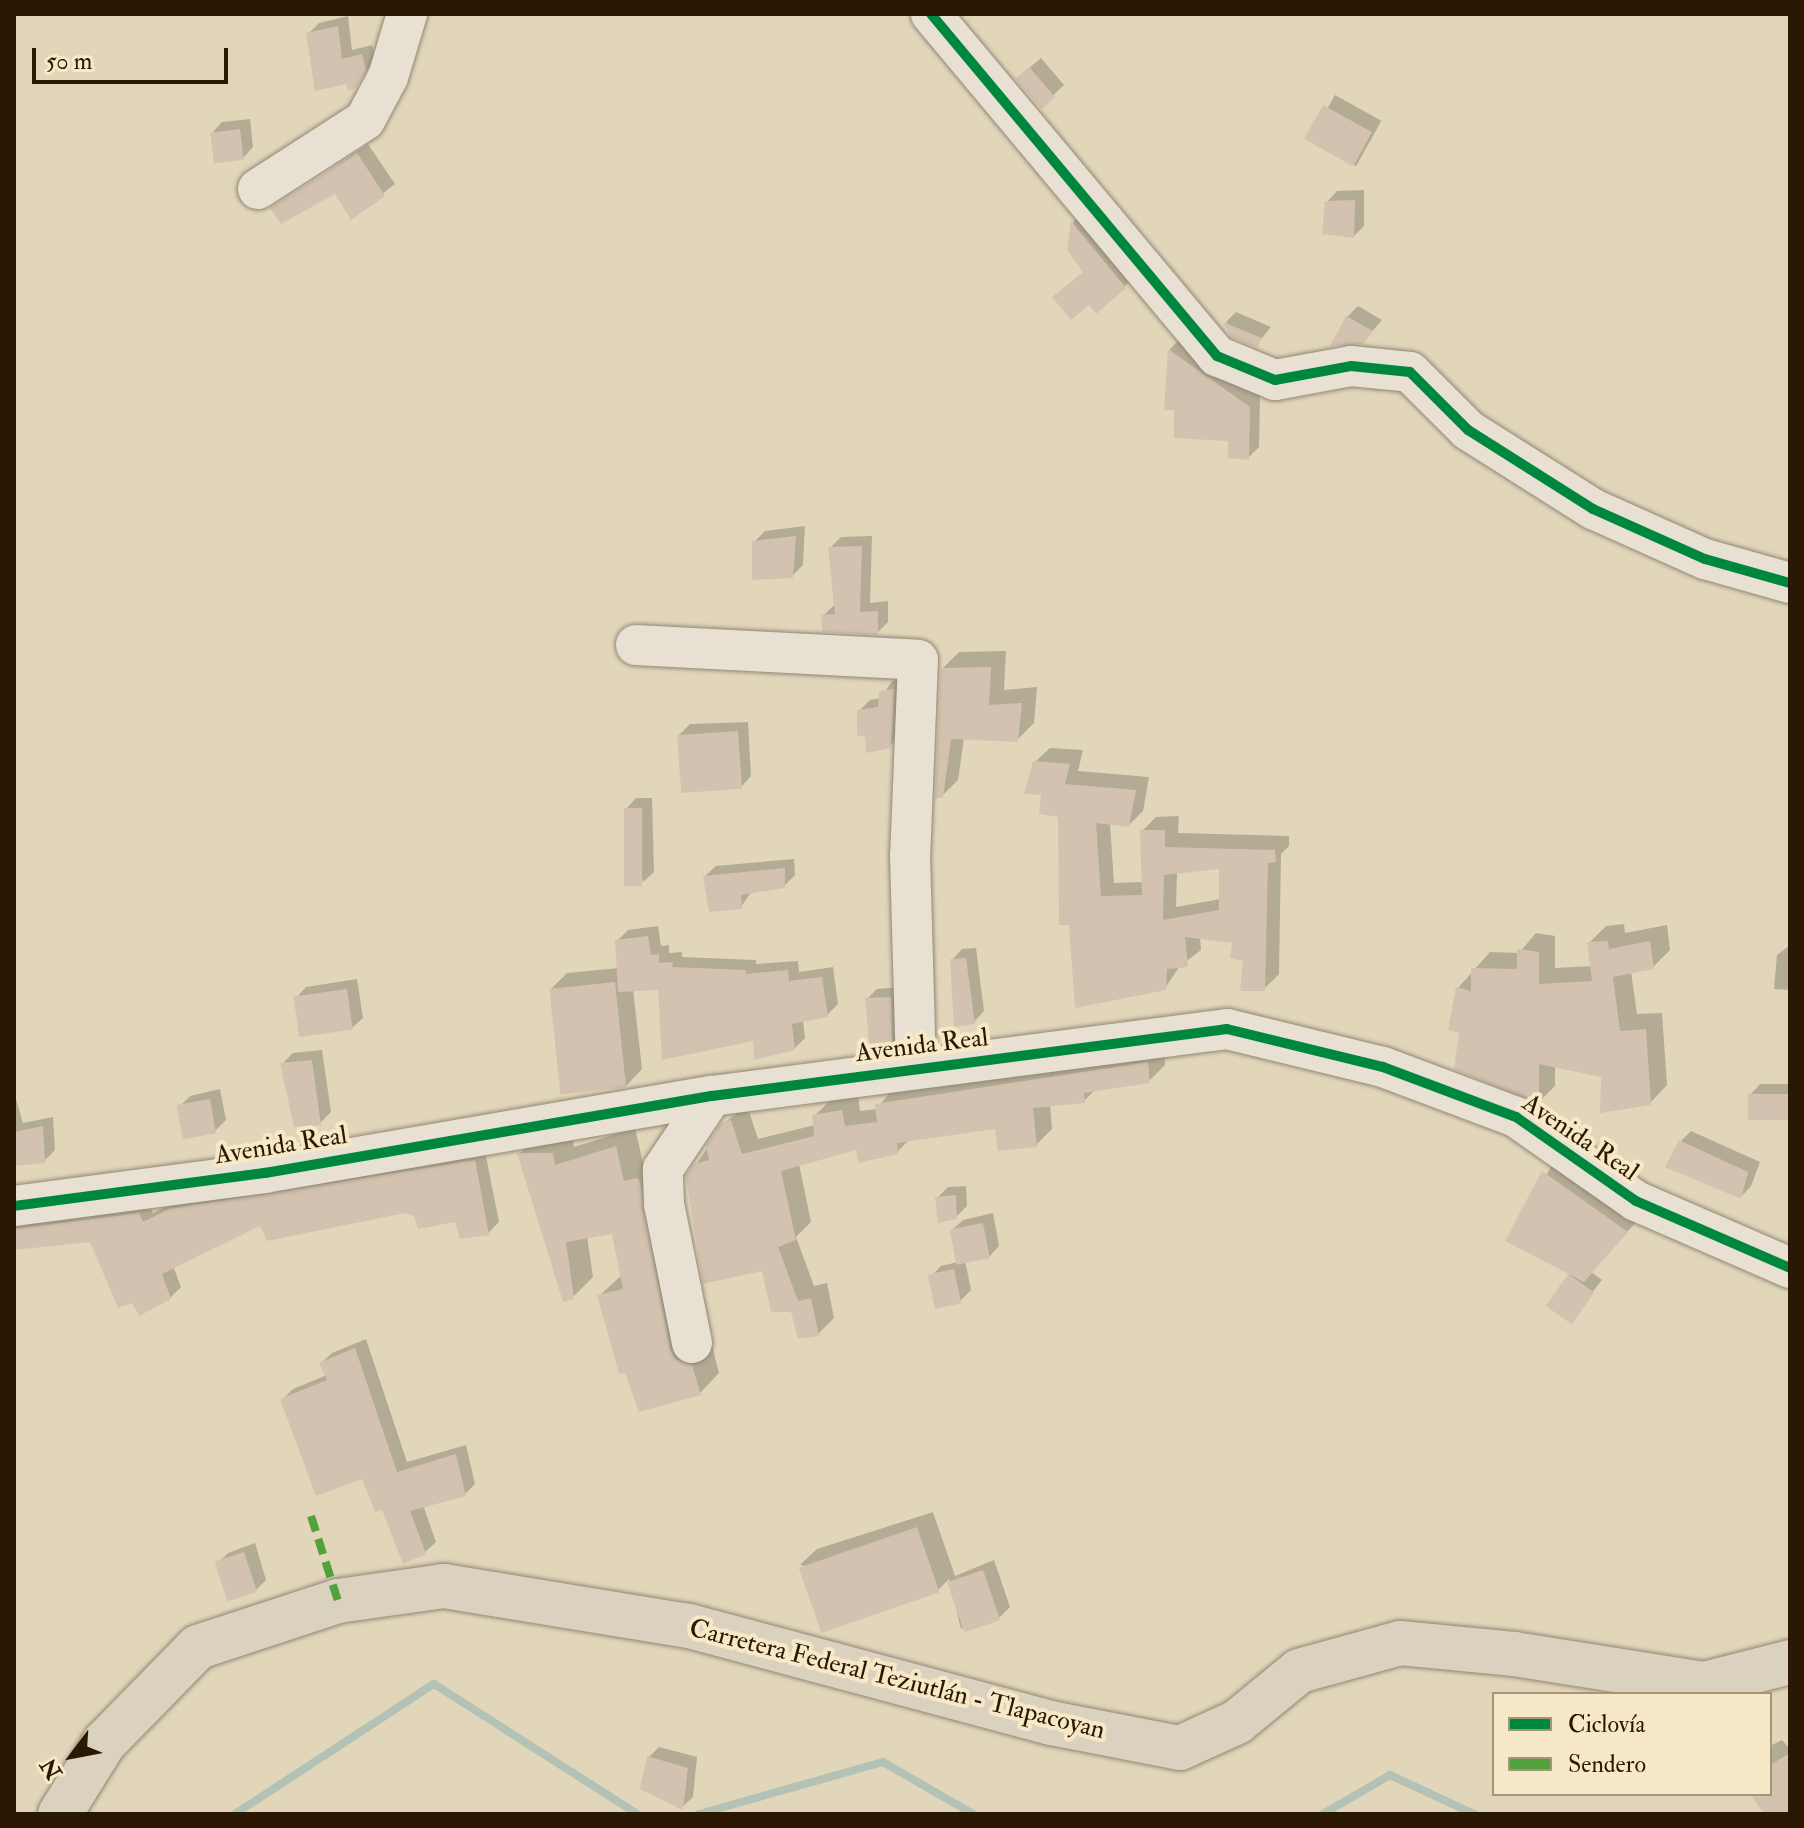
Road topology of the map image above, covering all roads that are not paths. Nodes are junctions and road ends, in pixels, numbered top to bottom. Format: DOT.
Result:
graph roads {
  1 [pos="407,14"];
  2 [pos="931,14"];
  3 [pos="258,189"];
  4 [pos="1790,583"];
  5 [pos="636,645"];
  6 [pos="916,1068"];
  7 [pos="712,1096"];
  8 [pos="14,1206"];
  9 [pos="1790,1268"];
  10 [pos="692,1343"];
  11 [pos="1790,1662"];
  12 [pos="60,1814"];
  1 -- 3 [label="street"];
  2 -- 4 [label="street"];
  5 -- 6 [label="street"];
  6 -- 7 [label="street, Avenida Real"];
  6 -- 9 [label="street, Avenida Real"];
  7 -- 8 [label="street, Avenida Real"];
  7 -- 10 [label="street"];
  11 -- 12 [label="main road, Carretera Federal Teziutlán - Tlapacoyan"];
}
